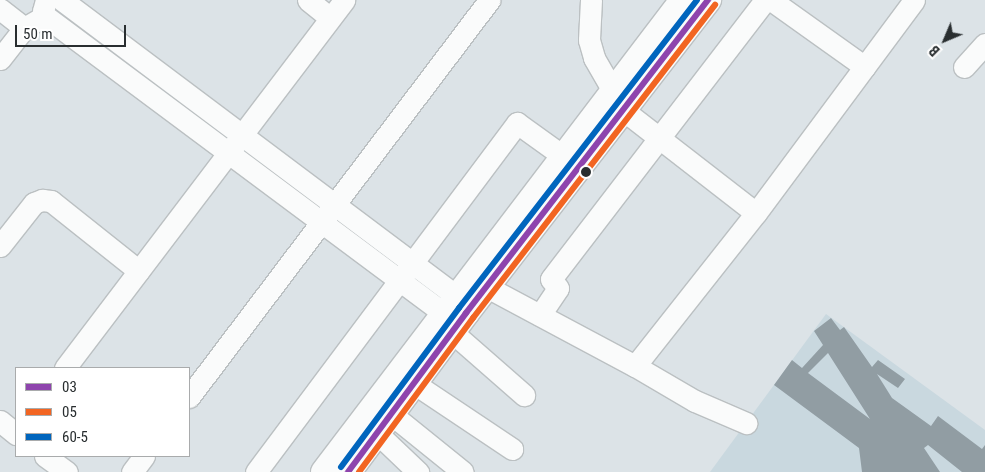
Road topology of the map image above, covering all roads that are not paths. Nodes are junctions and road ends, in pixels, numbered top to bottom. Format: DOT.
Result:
graph roads {
  1 [pos="62,0"];
  2 [pos="308,0"];
  3 [pos="344,0"];
  4 [pos="490,0"];
  5 [pos="591,0"];
  6 [pos="683,0"];
  7 [pos="708,0"];
  8 [pos="765,0"];
  9 [pos="771,0"];
  10 [pos="914,0"];
  11 [pos="0,8"];
  12 [pos="46,8"];
  13 [pos="330,18"];
  14 [pos="24,28"];
  15 [pos="985,44"];
  16 [pos="0,60"];
  17 [pos="148,65"];
  18 [pos="865,67"];
  19 [pos="964,67"];
  20 [pos="135,83"];
  21 [pos="618,100"];
  22 [pos="242,135"];
  23 [pos="660,139"];
  24 [pos="228,153"];
  25 [pos="563,156"];
  26 [pos="334,205"];
  27 [pos="756,213"];
  28 [pos="321,222"];
  29 [pos="0,246"];
  30 [pos="412,263"];
  31 [pos="139,271"];
  32 [pos="399,281"];
  33 [pos="487,287"];
  34 [pos="450,314"];
  35 [pos="540,315"];
  36 [pos="635,366"];
  37 [pos="66,367"];
  38 [pos="414,384"];
  39 [pos="524,395"];
  40 [pos="190,396"];
  41 [pos="0,421"];
  42 [pos="384,423"];
  43 [pos="746,423"];
  44 [pos="15,432"];
  45 [pos="512,449"];
  46 [pos="46,457"];
  47 [pos="143,457"];
  48 [pos="67,472"];
  49 [pos="132,472"];
  50 [pos="256,472"];
  51 [pos="324,472"];
  52 [pos="348,472"];
  53 [pos="418,472"];
  54 [pos="463,472"];
  1 -- 17 [label="street"];
  2 -- 13 [label="street"];
  3 -- 13 [label="street"];
  4 -- 26 [label="street"];
  5 -- 21 [label="street"];
  6 -- 21 [label="main road"];
  7 -- 21 [label="main road"];
  8 -- 23 [label="street"];
  9 -- 18 [label="street"];
  10 -- 18 [label="street"];
  11 -- 14 [label="street"];
  12 -- 14 [label="street"];
  12 -- 20 [label="street"];
  13 -- 22 [label="street"];
  14 -- 16 [label="street"];
  15 -- 19 [label="street"];
  17 -- 20 [label="street"];
  17 -- 22 [label="street"];
  18 -- 27 [label="street"];
  20 -- 24 [label="street"];
  21 -- 23 [label="street"];
  21 -- 25 [label="main road"];
  21 -- 33 [label="main road"];
  22 -- 24 [label="street"];
  22 -- 26 [label="street"];
  23 -- 27 [label="street"];
  23 -- 35 [label="street"];
  24 -- 28 [label="street"];
  24 -- 31 [label="street"];
  25 -- 30 [label="street"];
  25 -- 34 [label="main road"];
  26 -- 28 [label="street"];
  26 -- 30 [label="street"];
  27 -- 36 [label="street"];
  28 -- 32 [label="street"];
  28 -- 40 [label="street"];
  29 -- 31 [label="street"];
  30 -- 32 [label="street"];
  30 -- 34 [label="street"];
  31 -- 37 [label="street"];
  32 -- 34 [label="street"];
  32 -- 50 [label="street"];
  33 -- 34 [label="main road"];
  33 -- 35 [label="street"];
  34 -- 38 [label="main road"];
  34 -- 39 [label="street"];
  34 -- 51 [label="main road"];
  35 -- 36 [label="street"];
  36 -- 43 [label="street"];
  38 -- 42 [label="main road"];
  38 -- 45 [label="street"];
  41 -- 44 [label="street"];
  42 -- 52 [label="main road"];
  42 -- 53 [label="street"];
  42 -- 54 [label="street"];
  46 -- 48 [label="street"];
  47 -- 49 [label="street"];
}
